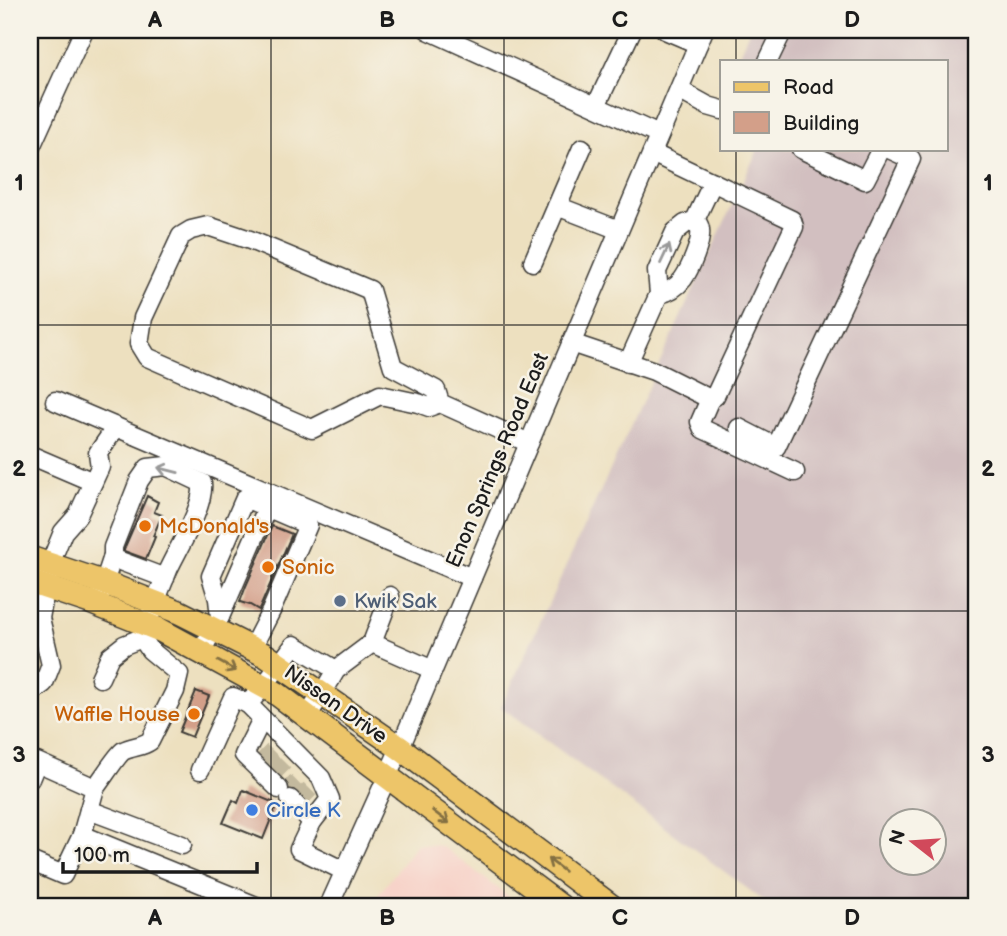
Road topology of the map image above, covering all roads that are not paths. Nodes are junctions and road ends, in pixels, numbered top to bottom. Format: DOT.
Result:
graph roads {
  1 [pos="84,30"];
  2 [pos="428,30"];
  3 [pos="632,30"];
  4 [pos="664,30"];
  5 [pos="783,30"];
  6 [pos="701,37"];
  7 [pos="768,60"];
  8 [pos="678,90"];
  9 [pos="596,106"];
  10 [pos="720,109"];
  11 [pos="659,135"];
  12 [pos="582,148"];
  13 [pos="30,149"];
  14 [pos="803,150"];
  15 [pos="880,150"];
  16 [pos="891,150"];
  17 [pos="652,153"];
  18 [pos="713,182"];
  19 [pos="557,206"];
  20 [pos="695,220"];
  21 [pos="619,230"];
  22 [pos="533,261"];
  23 [pos="659,294"];
  24 [pos="571,343"];
  25 [pos="628,363"];
  26 [pos="710,399"];
  27 [pos="55,401"];
  28 [pos="440,403"];
  29 [pos="116,427"];
  30 [pos="739,428"];
  31 [pos="529,443"];
  32 [pos="30,455"];
  33 [pos="795,472"];
  34 [pos="206,475"];
  35 [pos="93,482"];
  36 [pos="247,491"];
  37 [pos="267,508"];
  38 [pos="312,519"];
  39 [pos="112,558"];
  40 [pos="40,561"];
  41 [pos="165,578"];
  42 [pos="472,578"];
  43 [pos="105,583"];
  44 [pos="37,585"];
  45 [pos="390,596"];
  46 [pos="155,602"];
  47 [pos="97,605"];
  48 [pos="217,623"];
  49 [pos="144,631"];
  50 [pos="372,643"];
  51 [pos="252,648"];
  52 [pos="201,652"];
  53 [pos="280,665"];
  54 [pos="336,670"];
  55 [pos="433,670"];
  56 [pos="100,678"];
  57 [pos="264,686"];
  58 [pos="30,694"];
  59 [pos="322,694"];
  60 [pos="248,704"];
  61 [pos="307,716"];
  62 [pos="262,719"];
  63 [pos="400,748"];
  64 [pos="200,769"];
  65 [pos="288,774"];
  66 [pos="387,776"];
  67 [pos="30,779"];
  68 [pos="95,788"];
  69 [pos="89,810"];
  70 [pos="312,822"];
  71 [pos="146,831"];
  72 [pos="82,835"];
  73 [pos="182,845"];
  74 [pos="136,858"];
  75 [pos="30,861"];
  76 [pos="344,872"];
  77 [pos="256,906"];
  78 [pos="329,906"];
  79 [pos="560,906"];
  80 [pos="611,906"];
  1 -- 13 [label="street"];
  2 -- 9 [label="street"];
  3 -- 9 [label="street"];
  4 -- 6 [label="street"];
  5 -- 7 [label="street"];
  6 -- 8 [label="street, Enon Springs Road East"];
  8 -- 10 [label="street"];
  8 -- 11 [label="street, Enon Springs Road East"];
  9 -- 11 [label="street"];
  11 -- 17 [label="street, Enon Springs Road East"];
  12 -- 19 [label="street"];
  14 -- 15 [label="street"];
  16 -- 30 [label="street"];
  17 -- 18 [label="street"];
  17 -- 21 [label="street, Enon Springs Road East"];
  18 -- 20 [label="street"];
  18 -- 26 [label="street"];
  19 -- 21 [label="street"];
  19 -- 22 [label="street"];
  23 -- 20 [label="street, one-way"];
  20 -- 23 [label="street"];
  21 -- 24 [label="street, Enon Springs Road East"];
  23 -- 25 [label="street"];
  24 -- 25 [label="street"];
  24 -- 31 [label="street, Enon Springs Road East"];
  25 -- 26 [label="street"];
  26 -- 33 [label="street"];
  27 -- 29 [label="street"];
  28 -- 28 [label="street"];
  28 -- 31 [label="street"];
  29 -- 34 [label="street"];
  29 -- 35 [label="street"];
  31 -- 42 [label="street, Enon Springs Road East"];
  32 -- 35 [label="street"];
  34 -- 36 [label="street"];
  34 -- 39 [label="street, one-way"];
  34 -- 41 [label="street"];
  35 -- 40 [label="street"];
  36 -- 37 [label="street"];
  36 -- 38 [label="street"];
  36 -- 48 [label="street"];
  37 -- 38 [label="street"];
  37 -- 48 [label="street"];
  38 -- 42 [label="street"];
  38 -- 51 [label="street"];
  39 -- 41 [label="street"];
  39 -- 43 [label="street"];
  40 -- 43 [label="main road, Nissan Drive"];
  40 -- 44 [label="street"];
  41 -- 46 [label="street"];
  42 -- 55 [label="street, Enon Springs Road East"];
  43 -- 46 [label="main road, Nissan Drive"];
  43 -- 47 [label="street"];
  44 -- 47 [label="main road, Nissan Drive"];
  44 -- 58 [label="street"];
  45 -- 50 [label="street"];
  46 -- 48 [label="main road, Nissan Drive"];
  46 -- 49 [label="street"];
  47 -- 49 [label="main road, Nissan Drive"];
  48 -- 51 [label="main road, Nissan Drive"];
  48 -- 52 [label="street"];
  49 -- 52 [label="main road, Nissan Drive"];
  49 -- 56 [label="street"];
  49 -- 68 [label="street"];
  50 -- 54 [label="street"];
  50 -- 55 [label="street"];
  51 -- 53 [label="main road, Nissan Drive"];
  52 -- 57 [label="main road, Nissan Drive, one-way"];
  53 -- 54 [label="street"];
  53 -- 57 [label="street"];
  53 -- 59 [label="main road, Nissan Drive"];
  54 -- 59 [label="street"];
  55 -- 63 [label="street, Enon Springs Road East"];
  57 -- 60 [label="street"];
  57 -- 61 [label="main road, Nissan Drive"];
  59 -- 61 [label="street"];
  59 -- 63 [label="main road, Nissan Drive"];
  60 -- 62 [label="street"];
  60 -- 64 [label="street"];
  61 -- 66 [label="main road, Nissan Drive"];
  62 -- 65 [label="street"];
  62 -- 65 [label="street"];
  63 -- 66 [label="street, Enon Springs Road East"];
  80 -- 63 [label="main road, Nissan Drive, one-way"];
  65 -- 70 [label="street"];
  65 -- 70 [label="street"];
  66 -- 76 [label="street, Enon Springs Road East"];
  66 -- 79 [label="main road, Nissan Drive, one-way"];
  67 -- 68 [label="street"];
  68 -- 69 [label="street"];
  69 -- 71 [label="street"];
  69 -- 72 [label="street"];
  70 -- 76 [label="street"];
  71 -- 73 [label="street"];
  71 -- 74 [label="street"];
  72 -- 74 [label="street"];
  72 -- 75 [label="street"];
  74 -- 77 [label="street"];
  76 -- 78 [label="street, Enon Springs Road East"];
}
